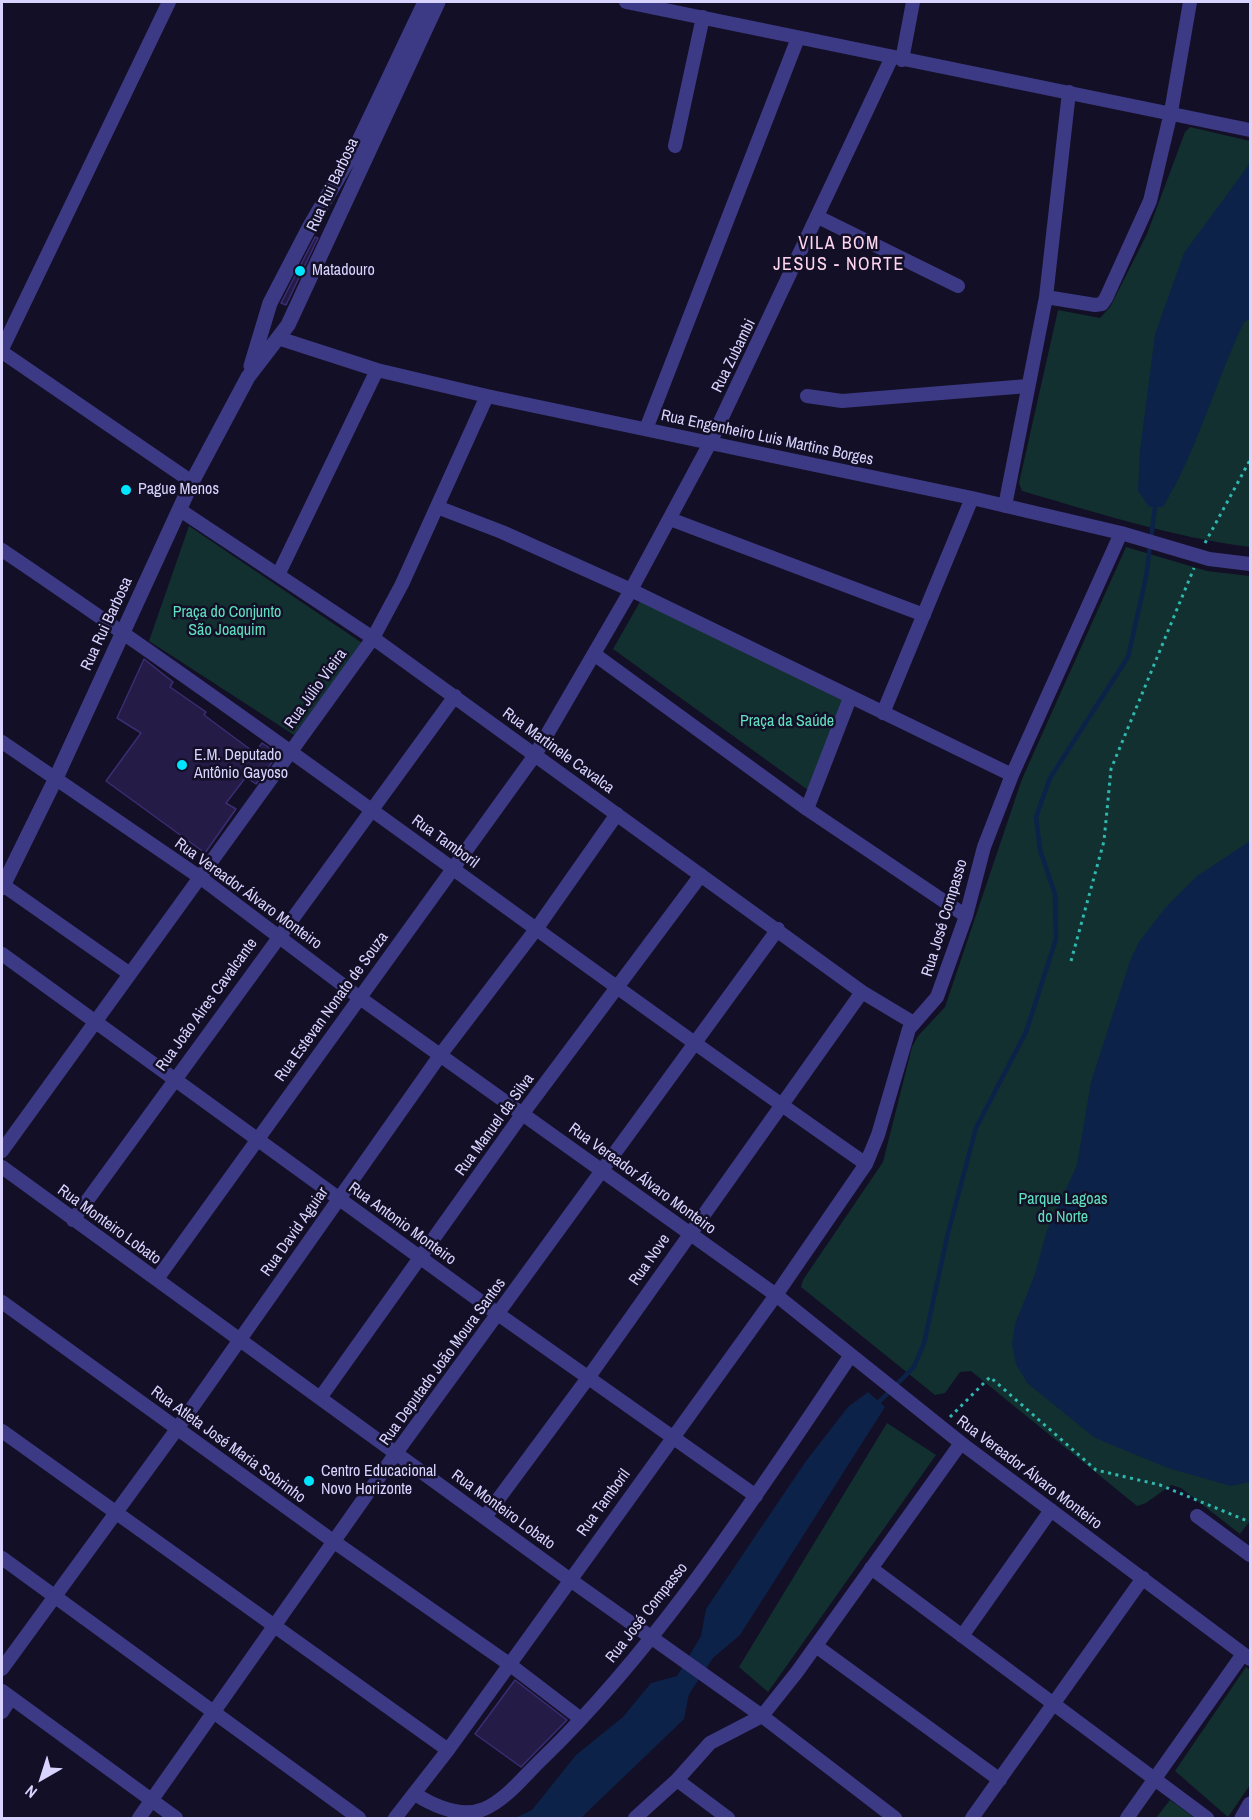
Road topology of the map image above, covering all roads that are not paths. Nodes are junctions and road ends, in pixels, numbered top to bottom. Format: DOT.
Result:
graph roads {
  1 [pos="168,2"];
  2 [pos="425,2"];
  3 [pos="438,2"];
  4 [pos="626,2"];
  5 [pos="913,2"];
  6 [pos="1190,2"];
  7 [pos="696,11"];
  8 [pos="798,38"];
  9 [pos="897,58"];
  10 [pos="1069,92"];
  11 [pos="1171,112"];
  12 [pos="1251,130"];
  13 [pos="675,146"];
  14 [pos="819,218"];
  15 [pos="958,286"];
  16 [pos="1046,297"];
  17 [pos="278,338"];
  18 [pos="2,350"];
  19 [pos="376,370"];
  20 [pos="248,377"];
  21 [pos="1028,386"];
  22 [pos="487,396"];
  23 [pos="807,396"];
  24 [pos="646,429"];
  25 [pos="710,442"];
  26 [pos="192,482"];
  27 [pos="972,498"];
  28 [pos="1005,506"];
  29 [pos="437,507"];
  30 [pos="180,510"];
  31 [pos="670,519"];
  32 [pos="1128,535"];
  33 [pos="2,550"];
  34 [pos="1251,564"];
  35 [pos="279,573"];
  36 [pos="631,590"];
  37 [pos="924,615"];
  38 [pos="122,632"];
  39 [pos="373,638"];
  40 [pos="594,654"];
  41 [pos="454,696"];
  42 [pos="850,698"];
  43 [pos="883,713"];
  44 [pos="2,742"];
  45 [pos="291,752"];
  46 [pos="535,754"];
  47 [pos="1012,775"];
  48 [pos="56,778"];
  49 [pos="372,809"];
  50 [pos="807,809"];
  51 [pos="617,814"];
  52 [pos="452,868"];
  53 [pos="701,875"];
  54 [pos="201,878"];
  55 [pos="2,886"];
  56 [pos="966,916"];
  57 [pos="537,928"];
  58 [pos="778,929"];
  59 [pos="278,937"];
  60 [pos="2,954"];
  61 [pos="130,974"];
  62 [pos="617,986"];
  63 [pos="862,992"];
  64 [pos="360,998"];
  65 [pos="93,1021"];
  66 [pos="912,1022"];
  67 [pos="694,1041"];
  68 [pos="441,1054"];
  69 [pos="173,1079"];
  70 [pos="780,1105"];
  71 [pos="523,1113"];
  72 [pos="257,1138"];
  73 [pos="2,1151"];
  74 [pos="866,1164"];
  75 [pos="2,1167"];
  76 [pos="602,1171"];
  77 [pos="338,1198"];
  78 [pos="73,1220"];
  79 [pos="689,1233"];
  80 [pos="420,1257"];
  81 [pos="157,1279"];
  82 [pos="776,1295"];
  83 [pos="2,1302"];
  84 [pos="498,1314"];
  85 [pos="239,1340"];
  86 [pos="851,1355"];
  87 [pos="588,1378"];
  88 [pos="320,1398"];
  89 [pos="177,1429"];
  90 [pos="2,1431"];
  91 [pos="672,1437"];
  92 [pos="961,1443"];
  93 [pos="396,1454"];
  94 [pos="756,1496"];
  95 [pos="1051,1510"];
  96 [pos="115,1511"];
  97 [pos="1197,1516"];
  98 [pos="485,1517"];
  99 [pos="333,1541"];
  100 [pos="1249,1550"];
  101 [pos="2,1558"];
  102 [pos="871,1568"];
  103 [pos="1143,1578"];
  104 [pos="569,1579"];
  105 [pos="55,1596"];
  106 [pos="275,1625"];
  107 [pos="651,1636"];
  108 [pos="962,1636"];
  109 [pos="816,1646"];
  110 [pos="1247,1657"];
  111 [pos="509,1664"];
  112 [pos="2,1669"];
  113 [pos="6,1694"];
  114 [pos="1053,1704"];
  115 [pos="216,1711"];
  116 [pos="2,1712"];
  117 [pos="762,1716"];
  118 [pos="581,1719"];
  119 [pos="448,1750"];
  120 [pos="677,1780"];
  121 [pos="1000,1780"];
  122 [pos="1155,1780"];
  123 [pos="415,1794"];
  124 [pos="152,1801"];
  125 [pos="1251,1804"];
  126 [pos="139,1818"];
  127 [pos="176,1818"];
  128 [pos="359,1818"];
  129 [pos="395,1818"];
  130 [pos="635,1818"];
  131 [pos="728,1818"];
  132 [pos="895,1818"];
  133 [pos="972,1818"];
  134 [pos="1127,1818"];
  135 [pos="1207,1818"];
  136 [pos="1242,1818"];
  1 -- 18 [label="street"];
  2 -- 20 [label="street, Rua Rui Barbosa"];
  3 -- 17 [label="street, Rua Rui Barbosa"];
  4 -- 7 [label="street"];
  5 -- 9 [label="street, Rua Zubambi"];
  6 -- 11 [label="street"];
  7 -- 8 [label="street"];
  7 -- 13 [label="street"];
  8 -- 9 [label="street"];
  8 -- 24 [label="street"];
  9 -- 10 [label="street"];
  9 -- 14 [label="street, Rua Zubambi"];
  10 -- 11 [label="street"];
  10 -- 16 [label="street"];
  11 -- 12 [label="street"];
  11 -- 16 [label="street"];
  14 -- 15 [label="street"];
  14 -- 25 [label="street, Rua Zubambi"];
  16 -- 21 [label="street"];
  17 -- 19 [label="street, Rua Engenheiro Luis Martins Borges"];
  17 -- 20 [label="street, Rua Rui Barbosa"];
  18 -- 26 [label="street"];
  19 -- 22 [label="street, Rua Engenheiro Luis Martins Borges"];
  19 -- 35 [label="street"];
  20 -- 26 [label="street, Rua Rui Barbosa"];
  21 -- 23 [label="street"];
  21 -- 28 [label="street"];
  22 -- 24 [label="street, Rua Engenheiro Luis Martins Borges"];
  22 -- 29 [label="street, Rua Júlio Vieira"];
  24 -- 25 [label="street, Rua Engenheiro Luis Martins Borges"];
  25 -- 27 [label="street, Rua Engenheiro Luis Martins Borges"];
  25 -- 31 [label="street, Rua Zubambi"];
  26 -- 30 [label="street, Rua Rui Barbosa"];
  27 -- 28 [label="street, Rua Engenheiro Luis Martins Borges"];
  27 -- 37 [label="street"];
  28 -- 32 [label="street, Rua Engenheiro Luis Martins Borges"];
  29 -- 36 [label="street"];
  29 -- 39 [label="street, Rua Júlio Vieira"];
  30 -- 35 [label="street, Rua Martinele Cavalca"];
  30 -- 38 [label="street, Rua Rui Barbosa"];
  31 -- 36 [label="street, Rua Zubambi"];
  31 -- 37 [label="street"];
  32 -- 34 [label="street, Rua Engenheiro Luis Martins Borges"];
  32 -- 47 [label="street, Rua José Compasso"];
  33 -- 38 [label="street, Rua Tamboril"];
  35 -- 39 [label="street, Rua Martinele Cavalca"];
  36 -- 40 [label="street, Rua Zubambi"];
  36 -- 42 [label="street"];
  37 -- 43 [label="street"];
  38 -- 45 [label="street, Rua Tamboril"];
  38 -- 48 [label="street, Rua Rui Barbosa"];
  39 -- 41 [label="street, Rua Martinele Cavalca"];
  39 -- 45 [label="street, Rua Júlio Vieira"];
  40 -- 46 [label="street, Rua Zubambi"];
  40 -- 50 [label="street"];
  41 -- 46 [label="street, Rua Martinele Cavalca"];
  41 -- 49 [label="street, Rua João Aires Cavalcante"];
  42 -- 43 [label="street"];
  42 -- 50 [label="street"];
  43 -- 47 [label="street"];
  44 -- 48 [label="street, Rua Vereador Álvaro Monteiro"];
  45 -- 49 [label="street, Rua Tamboril"];
  45 -- 54 [label="street, Rua Júlio Vieira"];
  46 -- 51 [label="street, Rua Martinele Cavalca"];
  46 -- 52 [label="street, Rua Estevan Nonato de Souza"];
  47 -- 56 [label="street, Rua José Compasso"];
  48 -- 54 [label="street, Rua Vereador Álvaro Monteiro"];
  48 -- 55 [label="street, Rua Rui Barbosa"];
  49 -- 52 [label="street, Rua Tamboril"];
  49 -- 59 [label="street, Rua João Aires Cavalcante"];
  50 -- 56 [label="street"];
  51 -- 53 [label="street, Rua Martinele Cavalca"];
  51 -- 57 [label="street, Rua David Aguiar"];
  52 -- 57 [label="street, Rua Tamboril"];
  52 -- 64 [label="street, Rua Estevan Nonato de Souza"];
  53 -- 58 [label="street, Rua Martinele Cavalca"];
  53 -- 62 [label="street, Rua Manuel da Silva"];
  54 -- 59 [label="street, Rua Vereador Álvaro Monteiro"];
  54 -- 61 [label="street, Rua Júlio Vieira"];
  55 -- 61 [label="street"];
  56 -- 66 [label="street, Rua José Compasso"];
  57 -- 62 [label="street, Rua Tamboril"];
  57 -- 68 [label="street, Rua David Aguiar"];
  58 -- 63 [label="street, Rua Martinele Cavalca"];
  58 -- 67 [label="street, Rua Deputado João Moura Santos"];
  59 -- 64 [label="street, Rua Vereador Álvaro Monteiro"];
  59 -- 69 [label="street, Rua João Aires Cavalcante"];
  60 -- 65 [label="street, Rua Antonio Monteiro"];
  61 -- 65 [label="street, Rua Júlio Vieira"];
  62 -- 67 [label="street, Rua Tamboril"];
  62 -- 71 [label="street, Rua Manuel da Silva"];
  63 -- 66 [label="street, Rua Martinele Cavalca"];
  63 -- 70 [label="street, Rua Nove"];
  64 -- 68 [label="street, Rua Vereador Álvaro Monteiro"];
  64 -- 72 [label="street, Rua Estevan Nonato de Souza"];
  65 -- 69 [label="street, Rua Antonio Monteiro"];
  65 -- 73 [label="street, Rua Júlio Vieira"];
  66 -- 74 [label="street"];
  67 -- 70 [label="street, Rua Tamboril"];
  67 -- 76 [label="street, Rua Deputado João Moura Santos"];
  68 -- 71 [label="street, Rua Vereador Álvaro Monteiro"];
  68 -- 77 [label="street, Rua David Aguiar"];
  69 -- 72 [label="street, Rua Antonio Monteiro"];
  69 -- 78 [label="street, Rua João Aires Cavalcante"];
  70 -- 74 [label="street, Rua Tamboril"];
  70 -- 79 [label="street, Rua Nove"];
  71 -- 76 [label="street, Rua Vereador Álvaro Monteiro"];
  71 -- 80 [label="street, Rua Manuel da Silva"];
  72 -- 77 [label="street, Rua Antonio Monteiro"];
  72 -- 81 [label="street, Rua Estevan Nonato de Souza"];
  74 -- 82 [label="street"];
  75 -- 78 [label="street, Rua Monteiro Lobato"];
  76 -- 79 [label="street, Rua Vereador Álvaro Monteiro"];
  76 -- 84 [label="street, Rua Deputado João Moura Santos"];
  77 -- 80 [label="street, Rua Antonio Monteiro"];
  77 -- 85 [label="street, Rua David Aguiar"];
  78 -- 81 [label="street, Rua Monteiro Lobato"];
  79 -- 82 [label="street, Rua Vereador Álvaro Monteiro"];
  79 -- 87 [label="street, Rua Nove"];
  80 -- 84 [label="street, Rua Antonio Monteiro"];
  80 -- 88 [label="street, Rua Manuel da Silva"];
  81 -- 85 [label="street, Rua Monteiro Lobato"];
  82 -- 86 [label="street, Rua Vereador Álvaro Monteiro"];
  82 -- 91 [label="street, Rua Tamboril"];
  83 -- 89 [label="street, Rua Atleta José Maria Sobrinho"];
  84 -- 87 [label="street, Rua Antonio Monteiro"];
  84 -- 93 [label="street, Rua Deputado João Moura Santos"];
  85 -- 88 [label="street, Rua Monteiro Lobato"];
  85 -- 89 [label="street, Rua David Aguiar"];
  86 -- 92 [label="street, Rua Vereador Álvaro Monteiro"];
  86 -- 94 [label="street, Rua José Compasso"];
  87 -- 91 [label="street, Rua Antonio Monteiro"];
  87 -- 98 [label="street, Rua Nove"];
  88 -- 93 [label="street, Rua Monteiro Lobato"];
  89 -- 96 [label="street, Rua David Aguiar"];
  89 -- 99 [label="street, Rua Atleta José Maria Sobrinho"];
  90 -- 96 [label="street"];
  91 -- 94 [label="street, Rua Antonio Monteiro"];
  91 -- 104 [label="street, Rua Tamboril"];
  92 -- 95 [label="street, Rua Vereador Álvaro Monteiro"];
  92 -- 102 [label="street"];
  93 -- 98 [label="street, Rua Monteiro Lobato"];
  93 -- 99 [label="street, Rua Deputado João Moura Santos"];
  94 -- 107 [label="street, Rua José Compasso"];
  95 -- 103 [label="street, Rua Vereador Álvaro Monteiro"];
  95 -- 108 [label="street"];
  96 -- 105 [label="street, Rua David Aguiar"];
  96 -- 106 [label="street"];
  97 -- 100 [label="street"];
  98 -- 104 [label="street, Rua Monteiro Lobato"];
  99 -- 106 [label="street, Rua Deputado João Moura Santos"];
  99 -- 111 [label="street, Rua Atleta José Maria Sobrinho"];
  101 -- 105 [label="street"];
  102 -- 108 [label="street"];
  102 -- 109 [label="street"];
  103 -- 110 [label="street, Rua Vereador Álvaro Monteiro"];
  103 -- 114 [label="street"];
  104 -- 107 [label="street, Rua Monteiro Lobato"];
  104 -- 111 [label="street, Rua Tamboril"];
  105 -- 112 [label="street, Rua David Aguiar"];
  105 -- 115 [label="street"];
  106 -- 115 [label="street, Rua Deputado João Moura Santos"];
  106 -- 119 [label="street"];
  107 -- 117 [label="street, Rua Monteiro Lobato"];
  107 -- 118 [label="street, Rua José Compasso"];
  108 -- 114 [label="street"];
  109 -- 117 [label="street"];
  109 -- 121 [label="street"];
  110 -- 122 [label="street"];
  111 -- 118 [label="street, Rua Atleta José Maria Sobrinho"];
  111 -- 119 [label="street, Rua Tamboril"];
  113 -- 116 [label="street"];
  113 -- 124 [label="street"];
  114 -- 121 [label="street"];
  114 -- 122 [label="street"];
  115 -- 124 [label="street, Rua Deputado João Moura Santos"];
  115 -- 128 [label="street"];
  117 -- 120 [label="street"];
  117 -- 132 [label="street, Rua Monteiro Lobato"];
  118 -- 123 [label="street, Rua José Compasso"];
  119 -- 123 [label="street, Rua Tamboril"];
  120 -- 130 [label="street"];
  120 -- 131 [label="street"];
  121 -- 133 [label="street"];
  122 -- 134 [label="street"];
  122 -- 135 [label="street"];
  123 -- 129 [label="street, Rua Tamboril"];
  124 -- 126 [label="street, Rua Deputado João Moura Santos"];
  124 -- 127 [label="street"];
  125 -- 136 [label="street"];
}
